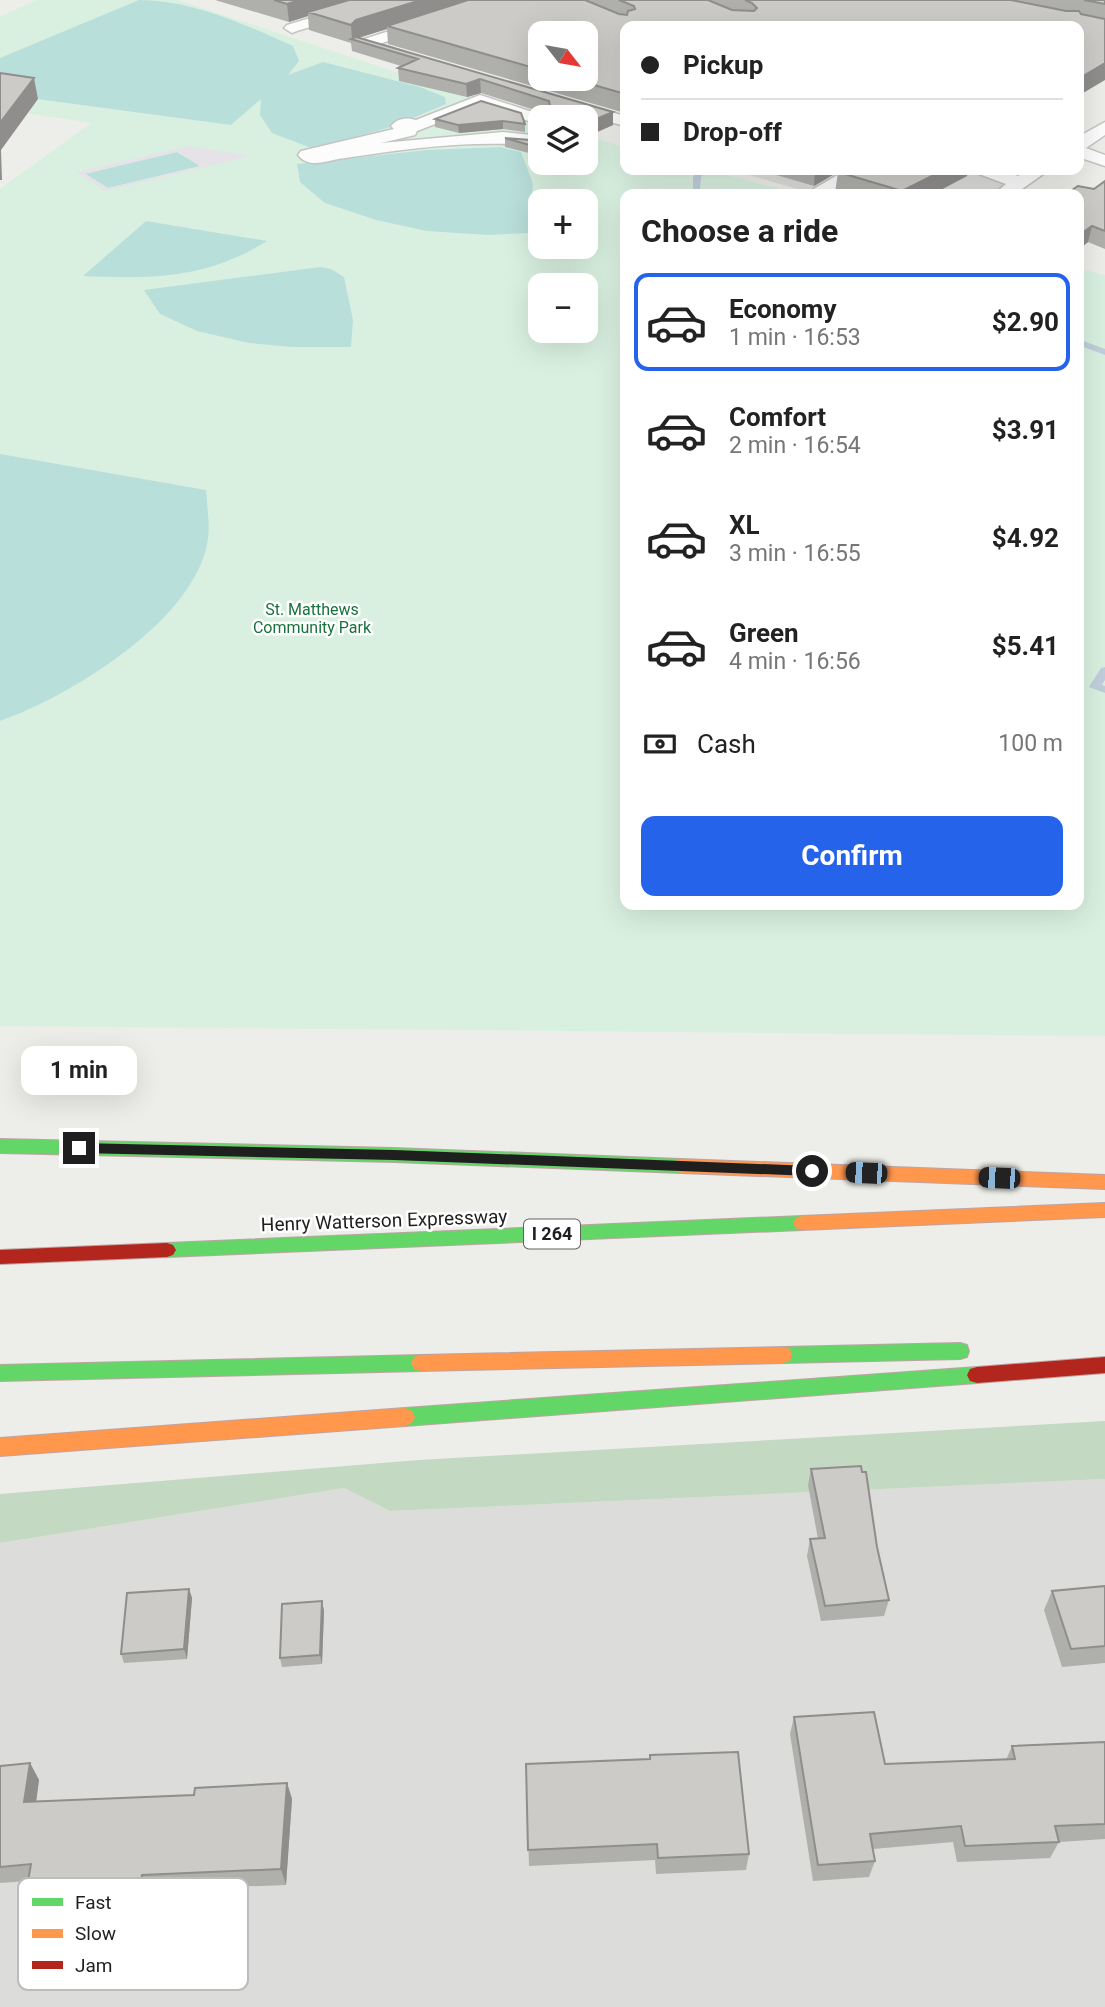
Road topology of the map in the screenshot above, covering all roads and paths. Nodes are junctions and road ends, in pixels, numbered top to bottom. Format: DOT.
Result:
graph roads {
  1 [pos="385,0"];
  2 [pos="501,0"];
  3 [pos="314,35"];
  4 [pos="417,60"];
  5 [pos="550,100"];
  6 [pos="528,116"];
  7 [pos="620,120"];
  8 [pos="1105,127"];
  9 [pos="528,140"];
  10 [pos="1084,141"];
  11 [pos="1084,153"];
  12 [pos="1105,161"];
  13 [pos="850,175"];
  14 [pos="998,175"];
  15 [pos="1032,175"];
  16 [pos="1020,183"];
  17 [pos="823,189"];
  18 [pos="1011,189"];
  19 [pos="0,1146"];
  20 [pos="1105,1182"];
  21 [pos="1105,1210"];
  22 [pos="0,1257"];
  23 [pos="979,1351"];
  24 [pos="1105,1365"];
  25 [pos="0,1373"];
  26 [pos="0,1447"];
  1 -- 3 [label="street"];
  2 -- 4 [label="street"];
  5 -- 7 [label="street"];
  6 -- 9 [label="street"];
  8 -- 10 [label="street"];
  11 -- 12 [label="street"];
  13 -- 17 [label="street"];
  14 -- 16 [label="street"];
  15 -- 16 [label="street"];
  16 -- 18 [label="street"];
  19 -- 20 [label="highway"];
  21 -- 22 [label="highway, Henry Watterson Expressway / I 264"];
  23 -- 25 [label="highway"];
  24 -- 26 [label="highway"];
}
